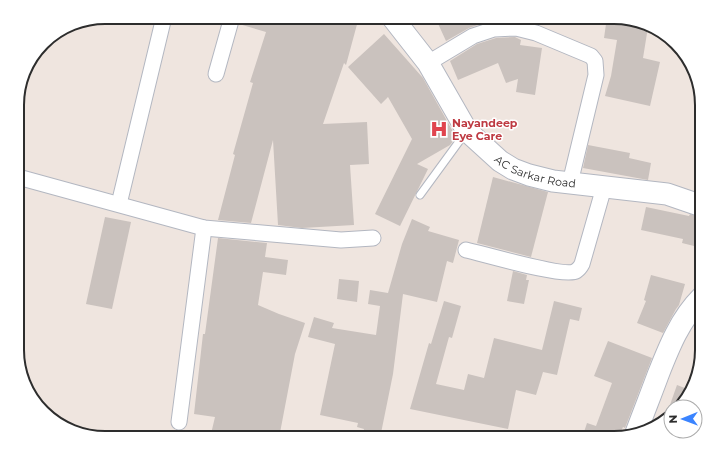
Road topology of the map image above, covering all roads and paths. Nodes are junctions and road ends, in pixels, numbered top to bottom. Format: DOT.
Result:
graph roads {
  1 [pos="162,24"];
  2 [pos="230,24"];
  3 [pos="397,24"];
  4 [pos="428,63"];
  5 [pos="216,74"];
  6 [pos="467,131"];
  7 [pos="24,178"];
  8 [pos="570,183"];
  9 [pos="604,187"];
  10 [pos="420,195"];
  11 [pos="120,204"];
  12 [pos="695,204"];
  13 [pos="204,228"];
  14 [pos="373,238"];
  15 [pos="466,250"];
  16 [pos="695,304"];
  17 [pos="179,422"];
  18 [pos="638,427"];
  1 -- 11 [label="street"];
  2 -- 5 [label="street"];
  3 -- 4 [label="street, AC Sarkar Road"];
  4 -- 6 [label="street, AC Sarkar Road"];
  4 -- 8 [label="street"];
  6 -- 8 [label="street, AC Sarkar Road"];
  6 -- 10 [label="lane"];
  7 -- 11 [label="street"];
  8 -- 9 [label="street, AC Sarkar Road"];
  9 -- 12 [label="street, AC Sarkar Road"];
  9 -- 15 [label="street"];
  11 -- 13 [label="street"];
  13 -- 14 [label="street"];
  13 -- 17 [label="street"];
  16 -- 18 [label="street"];
}
